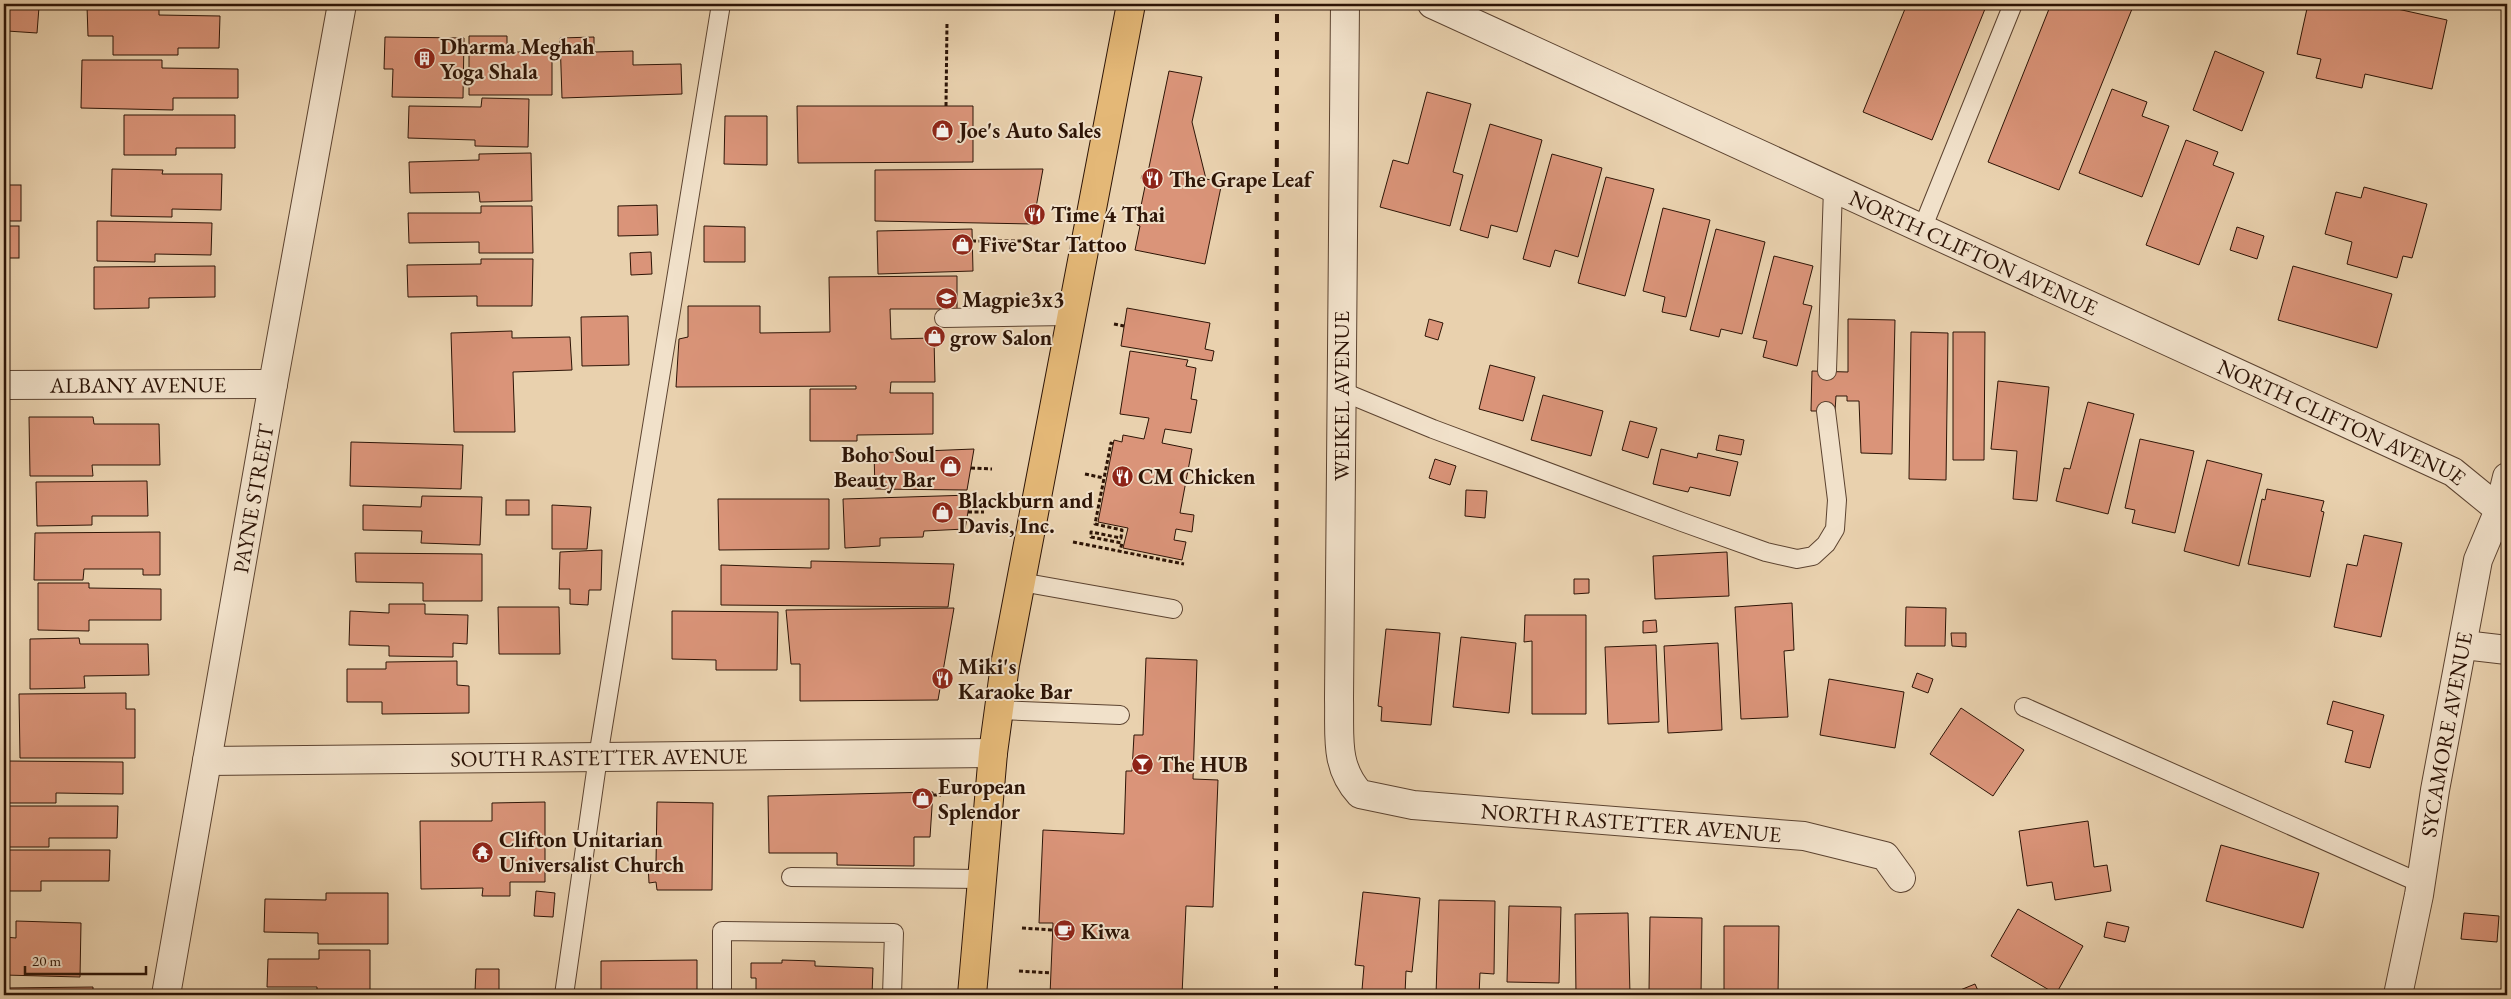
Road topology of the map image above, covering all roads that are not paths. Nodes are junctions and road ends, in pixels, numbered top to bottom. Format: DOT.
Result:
graph roads {
  1 [pos="342,4"];
  2 [pos="721,4"];
  3 [pos="1131,4"];
  4 [pos="1345,4"];
  5 [pos="1432,4"];
  6 [pos="2013,4"];
  7 [pos="1833,188"];
  8 [pos="1922,229"];
  9 [pos="1070,316"];
  10 [pos="944,318"];
  11 [pos="1827,371"];
  12 [pos="273,384"];
  13 [pos="4,386"];
  14 [pos="1341,391"];
  15 [pos="1826,411"];
  16 [pos="2507,477"];
  17 [pos="2503,513"];
  18 [pos="1021,582"];
  19 [pos="1174,609"];
  20 [pos="2464,645"];
  21 [pos="2507,650"];
  22 [pos="2024,708"];
  23 [pos="999,710"];
  24 [pos="1120,715"];
  25 [pos="993,752"];
  26 [pos="598,757"];
  27 [pos="207,761"];
  28 [pos="1352,785"];
  29 [pos="790,877"];
  30 [pos="1900,878"];
  31 [pos="982,879"];
  32 [pos="2420,883"];
  33 [pos="166,995"];
  34 [pos="564,995"];
  35 [pos="722,995"];
  36 [pos="892,995"];
  37 [pos="972,995"];
  38 [pos="2398,995"];
  1 -- 12 [label="street, PAYNE STREET"];
  2 -- 26 [label="lane"];
  3 -- 9 [label="main road"];
  4 -- 14 [label="street, WEIKEL AVENUE"];
  5 -- 7 [label="street, NORTH CLIFTON AVENUE"];
  6 -- 8 [label="lane"];
  7 -- 8 [label="street, NORTH CLIFTON AVENUE"];
  7 -- 11 [label="lane"];
  8 -- 17 [label="street, NORTH CLIFTON AVENUE"];
  9 -- 10 [label="lane"];
  9 -- 18 [label="main road"];
  12 -- 13 [label="street, ALBANY AVENUE"];
  12 -- 27 [label="street, PAYNE STREET"];
  14 -- 15 [label="lane"];
  14 -- 28 [label="street, WEIKEL AVENUE"];
  16 -- 17 [label="street, SYCAMORE AVENUE"];
  17 -- 20 [label="street, SYCAMORE AVENUE"];
  18 -- 19 [label="lane"];
  18 -- 23 [label="main road"];
  20 -- 21 [label="street"];
  20 -- 32 [label="street, SYCAMORE AVENUE"];
  22 -- 32 [label="lane"];
  23 -- 24 [label="lane"];
  23 -- 25 [label="main road"];
  25 -- 26 [label="street, SOUTH RASTETTER AVENUE"];
  25 -- 31 [label="main road"];
  26 -- 27 [label="street, SOUTH RASTETTER AVENUE"];
  26 -- 34 [label="lane"];
  27 -- 33 [label="street, PAYNE STREET"];
  28 -- 30 [label="street, NORTH RASTETTER AVENUE"];
  29 -- 31 [label="lane"];
  31 -- 37 [label="main road"];
  32 -- 38 [label="street, SYCAMORE AVENUE"];
  35 -- 36 [label="lane"];
}
